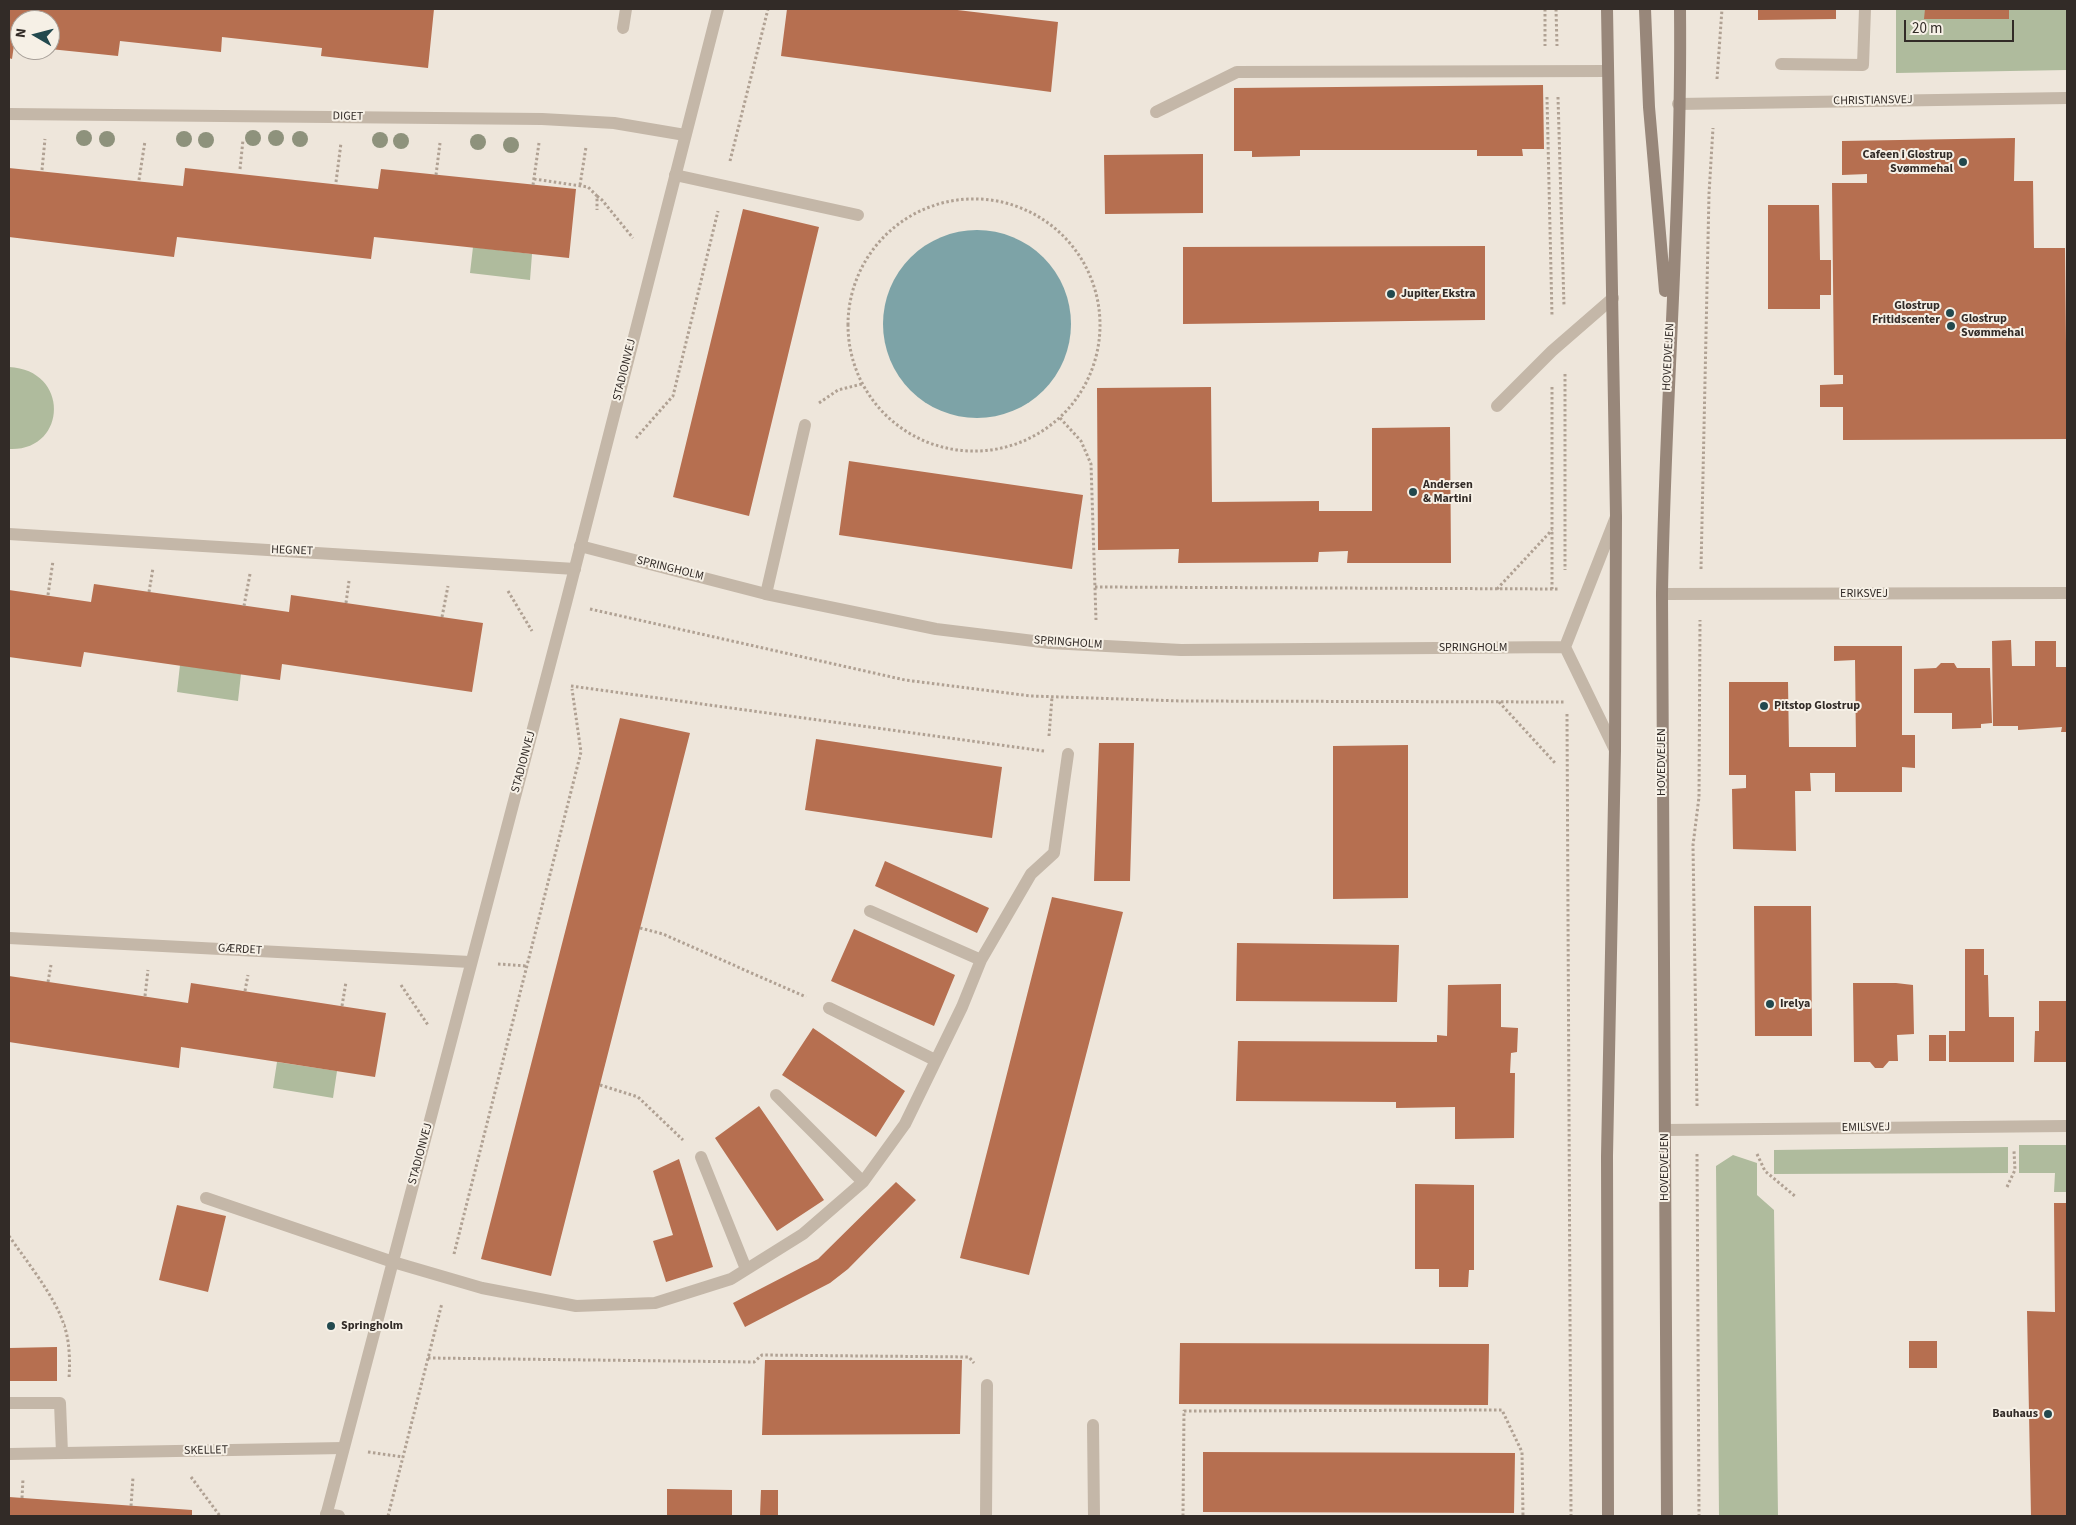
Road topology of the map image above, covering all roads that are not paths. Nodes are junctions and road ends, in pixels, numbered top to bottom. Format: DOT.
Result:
graph roads {
  1 [pos="626,9"];
  2 [pos="718,9"];
  3 [pos="1607,9"];
  4 [pos="1645,9"];
  5 [pos="1680,9"];
  6 [pos="1866,9"];
  7 [pos="623,28"];
  8 [pos="1781,64"];
  9 [pos="1608,71"];
  10 [pos="2067,98"];
  11 [pos="1678,104"];
  12 [pos="1156,112"];
  13 [pos="9,114"];
  14 [pos="686,134"];
  15 [pos="676,174"];
  16 [pos="858,215"];
  17 [pos="1613,298"];
  18 [pos="1670,341"];
  19 [pos="1497,406"];
  20 [pos="806,425"];
  21 [pos="1616,517"];
  22 [pos="9,534"];
  23 [pos="580,546"];
  24 [pos="575,569"];
  25 [pos="2067,593"];
  26 [pos="766,594"];
  27 [pos="1662,594"];
  28 [pos="1565,647"];
  29 [pos="1616,750"];
  30 [pos="1068,754"];
  31 [pos="870,911"];
  32 [pos="9,938"];
  33 [pos="981,960"];
  34 [pos="470,962"];
  35 [pos="829,1008"];
  36 [pos="936,1060"];
  37 [pos="776,1095"];
  38 [pos="2067,1126"];
  39 [pos="1665,1130"];
  40 [pos="701,1158"];
  41 [pos="863,1182"];
  42 [pos="206,1198"];
  43 [pos="393,1262"];
  44 [pos="746,1270"];
  45 [pos="987,1385"];
  46 [pos="9,1403"];
  47 [pos="1093,1425"];
  48 [pos="343,1448"];
  49 [pos="62,1453"];
  50 [pos="9,1454"];
  51 [pos="330,1515"];
  52 [pos="986,1516"];
  53 [pos="1094,1516"];
  54 [pos="1608,1516"];
  55 [pos="1667,1516"];
  1 -- 7 [label="street"];
  2 -- 14 [label="street, STADIONVEJ"];
  3 -- 9 [label="main road"];
  4 -- 18 [label="main road"];
  5 -- 11 [label="main road, HOVEDVEJEN"];
  6 -- 8 [label="street"];
  9 -- 12 [label="street"];
  9 -- 17 [label="main road"];
  10 -- 11 [label="street, CHRISTIANSVEJ"];
  11 -- 18 [label="main road, HOVEDVEJEN"];
  13 -- 14 [label="street, DIGET"];
  14 -- 15 [label="street, STADIONVEJ"];
  15 -- 16 [label="street"];
  15 -- 23 [label="street, STADIONVEJ"];
  17 -- 19 [label="street"];
  17 -- 21 [label="main road"];
  18 -- 27 [label="main road, HOVEDVEJEN"];
  20 -- 26 [label="street"];
  21 -- 28 [label="street"];
  21 -- 29 [label="main road"];
  22 -- 24 [label="street, HEGNET"];
  23 -- 24 [label="street, STADIONVEJ"];
  23 -- 26 [label="street, SPRINGHOLM"];
  24 -- 34 [label="street, STADIONVEJ"];
  25 -- 27 [label="street, ERIKSVEJ"];
  26 -- 28 [label="street, SPRINGHOLM"];
  27 -- 39 [label="main road, HOVEDVEJEN"];
  28 -- 29 [label="street"];
  29 -- 54 [label="main road"];
  30 -- 33 [label="street"];
  31 -- 33 [label="street"];
  32 -- 34 [label="street, GÆRDET"];
  33 -- 36 [label="street"];
  34 -- 43 [label="street, STADIONVEJ"];
  35 -- 36 [label="street"];
  36 -- 41 [label="street"];
  37 -- 41 [label="street"];
  38 -- 39 [label="street, EMILSVEJ"];
  39 -- 55 [label="main road, HOVEDVEJEN"];
  40 -- 44 [label="street"];
  41 -- 44 [label="street"];
  42 -- 43 [label="street"];
  43 -- 44 [label="street"];
  43 -- 48 [label="street, STADIONVEJ"];
  45 -- 52 [label="street"];
  46 -- 49 [label="street"];
  47 -- 53 [label="street"];
  48 -- 49 [label="street, SKELLET"];
  48 -- 51 [label="street, STADIONVEJ"];
  49 -- 50 [label="street, SKELLET"];
}
